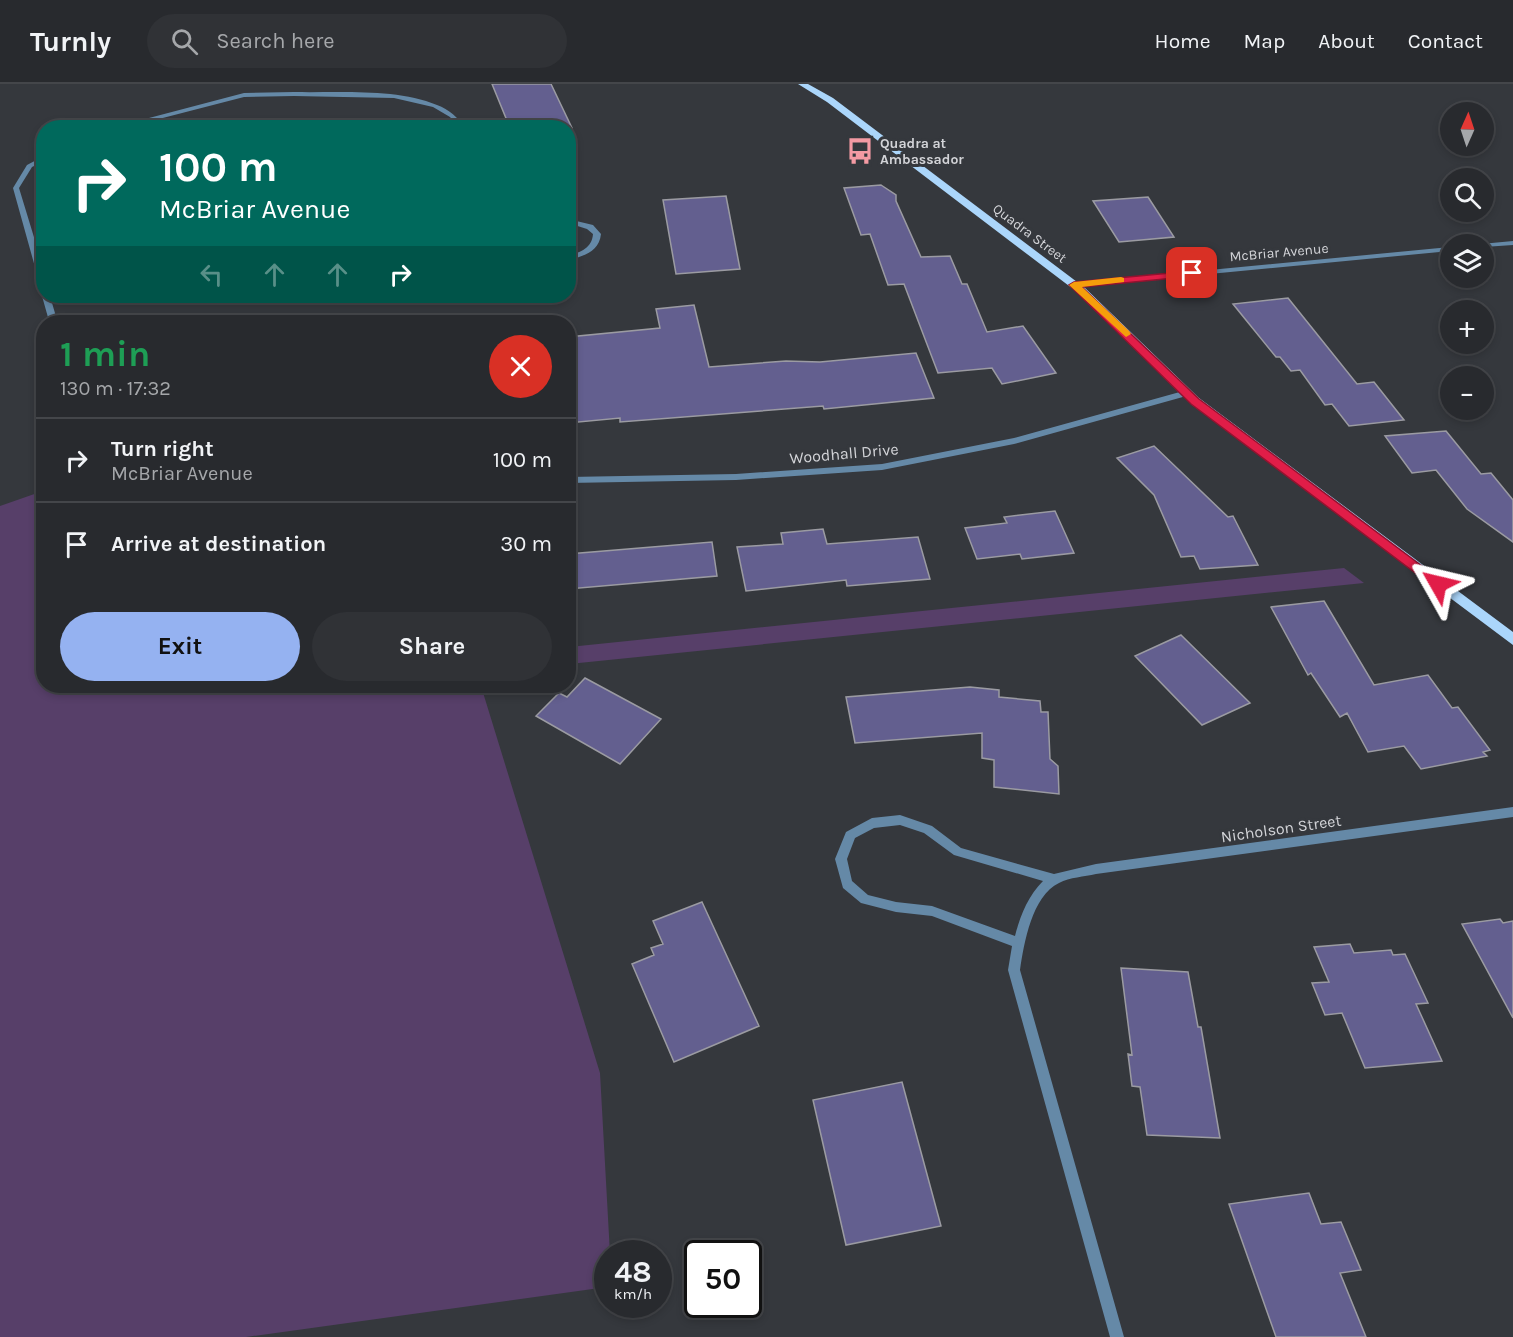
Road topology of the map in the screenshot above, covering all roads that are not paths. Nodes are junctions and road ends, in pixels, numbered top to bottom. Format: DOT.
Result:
graph roads {
  1 [pos="802,84"];
  2 [pos="146,120"];
  3 [pos="456,120"];
  4 [pos="36,162"];
  5 [pos="576,223"];
  6 [pos="1513,243"];
  7 [pos="1494,244"];
  8 [pos="1440,250"];
  9 [pos="576,255"];
  10 [pos="36,257"];
  11 [pos="1074,285"];
  12 [pos="1187,393"];
  13 [pos="576,480"];
  14 [pos="1513,640"];
  15 [pos="1513,813"];
  16 [pos="1054,879"];
  17 [pos="1017,942"];
  18 [pos="1117,1337"];
  1 -- 11 [label="main road, Quadra Street"];
  2 -- 3 [label="street"];
  4 -- 10 [label="street"];
  5 -- 9 [label="street"];
  6 -- 7 [label="street"];
  8 -- 11 [label="street, McBriar Avenue"];
  11 -- 12 [label="main road, Quadra Street"];
  12 -- 13 [label="street, Woodhall Drive"];
  12 -- 14 [label="main road, Quadra Street"];
  15 -- 16 [label="street, Nicholson Street"];
  16 -- 17 [label="street"];
  16 -- 17 [label="street, Nicholson Street"];
  17 -- 18 [label="street"];
}
